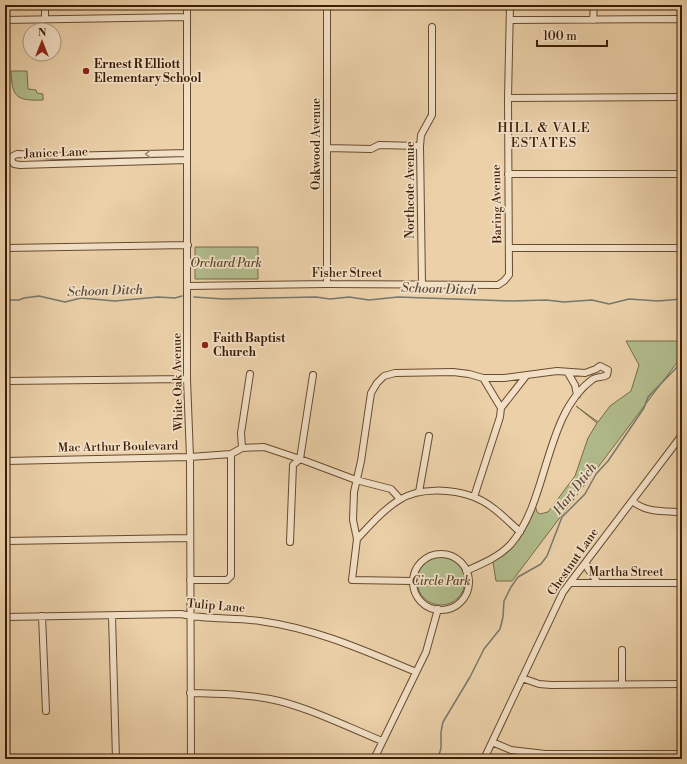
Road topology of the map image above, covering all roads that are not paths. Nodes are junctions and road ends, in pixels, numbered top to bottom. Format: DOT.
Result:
graph roads {
  1 [pos="45,5"];
  2 [pos="187,5"];
  3 [pos="327,5"];
  4 [pos="510,5"];
  5 [pos="594,5"];
  6 [pos="187,17"];
  7 [pos="45,19"];
  8 [pos="5,20"];
  9 [pos="510,20"];
  10 [pos="593,20"];
  11 [pos="682,20"];
  12 [pos="432,28"];
  13 [pos="682,97"];
  14 [pos="508,98"];
  15 [pos="420,146"];
  16 [pos="327,148"];
  17 [pos="187,153"];
  18 [pos="187,160"];
  19 [pos="508,174"];
  20 [pos="682,174"];
  21 [pos="188,245"];
  22 [pos="5,248"];
  23 [pos="509,248"];
  24 [pos="682,248"];
  25 [pos="504,281"];
  26 [pos="327,284"];
  27 [pos="422,284"];
  28 [pos="188,286"];
  29 [pos="568,373"];
  30 [pos="250,374"];
  31 [pos="313,376"];
  32 [pos="526,376"];
  33 [pos="483,378"];
  34 [pos="187,379"];
  35 [pos="5,381"];
  36 [pos="577,395"];
  37 [pos="501,408"];
  38 [pos="682,435"];
  39 [pos="429,436"];
  40 [pos="242,448"];
  41 [pos="231,454"];
  42 [pos="190,457"];
  43 [pos="300,458"];
  44 [pos="5,461"];
  45 [pos="356,480"];
  46 [pos="419,492"];
  47 [pos="474,497"];
  48 [pos="400,499"];
  49 [pos="632,501"];
  50 [pos="682,512"];
  51 [pos="520,532"];
  52 [pos="189,538"];
  53 [pos="357,539"];
  54 [pos="5,541"];
  55 [pos="290,542"];
  56 [pos="586,562"];
  57 [pos="466,571"];
  58 [pos="190,580"];
  59 [pos="413,581"];
  60 [pos="570,583"];
  61 [pos="598,583"];
  62 [pos="682,583"];
  63 [pos="438,609"];
  64 [pos="42,616"];
  65 [pos="112,616"];
  66 [pos="190,616"];
  67 [pos="5,617"];
  68 [pos="622,650"];
  69 [pos="416,672"];
  70 [pos="522,678"];
  71 [pos="682,684"];
  72 [pos="622,685"];
  73 [pos="190,693"];
  74 [pos="46,711"];
  75 [pos="382,741"];
  76 [pos="492,742"];
  77 [pos="682,754"];
  78 [pos="116,759"];
  79 [pos="191,759"];
  80 [pos="374,759"];
  81 [pos="484,759"];
  1 -- 7 [label="street"];
  2 -- 6 [label="street, White Oak Avenue"];
  3 -- 16 [label="street, Oakwood Avenue"];
  4 -- 9 [label="street, Baring Avenue"];
  5 -- 10 [label="street"];
  6 -- 7 [label="street"];
  6 -- 17 [label="street, White Oak Avenue"];
  7 -- 8 [label="street"];
  9 -- 10 [label="street"];
  9 -- 14 [label="street, Baring Avenue"];
  10 -- 11 [label="street"];
  12 -- 15 [label="street, Northcote Avenue"];
  13 -- 14 [label="street"];
  14 -- 19 [label="street, Baring Avenue"];
  15 -- 16 [label="street"];
  15 -- 27 [label="street, Northcote Avenue"];
  16 -- 26 [label="street, Oakwood Avenue"];
  17 -- 18 [label="street, White Oak Avenue"];
  17 -- 18 [label="street, Janice Lane, one-way"];
  18 -- 21 [label="street, White Oak Avenue"];
  19 -- 20 [label="street"];
  19 -- 23 [label="street, Baring Avenue"];
  21 -- 22 [label="street"];
  21 -- 28 [label="street, White Oak Avenue"];
  23 -- 24 [label="street"];
  23 -- 25 [label="street, Baring Avenue"];
  25 -- 27 [label="street, Fisher Street"];
  26 -- 27 [label="street, Fisher Street"];
  26 -- 28 [label="street, Fisher Street"];
  28 -- 34 [label="street, White Oak Avenue"];
  29 -- 32 [label="street"];
  29 -- 36 [label="street"];
  29 -- 36 [label="street"];
  30 -- 40 [label="street"];
  31 -- 43 [label="street"];
  32 -- 33 [label="street"];
  32 -- 37 [label="street"];
  33 -- 37 [label="street"];
  33 -- 45 [label="street"];
  34 -- 35 [label="street"];
  34 -- 42 [label="street, White Oak Avenue"];
  36 -- 51 [label="street"];
  37 -- 47 [label="street"];
  38 -- 49 [label="street, Chestnut Lane"];
  39 -- 46 [label="street"];
  40 -- 41 [label="street"];
  40 -- 43 [label="street"];
  41 -- 42 [label="street, Mac Arthur Boulevard"];
  41 -- 58 [label="street"];
  42 -- 44 [label="street, Mac Arthur Boulevard"];
  42 -- 52 [label="street, White Oak Avenue"];
  43 -- 45 [label="street"];
  43 -- 55 [label="street"];
  45 -- 48 [label="street"];
  45 -- 53 [label="street"];
  46 -- 47 [label="street"];
  46 -- 48 [label="street"];
  47 -- 51 [label="street"];
  48 -- 53 [label="street"];
  49 -- 50 [label="street"];
  49 -- 56 [label="street, Chestnut Lane"];
  51 -- 57 [label="street"];
  52 -- 54 [label="street"];
  52 -- 58 [label="street, White Oak Avenue"];
  53 -- 59 [label="street"];
  56 -- 60 [label="street, Chestnut Lane"];
  56 -- 61 [label="street"];
  57 -- 59 [label="street"];
  57 -- 63 [label="street"];
  58 -- 66 [label="street, White Oak Avenue"];
  59 -- 63 [label="street"];
  60 -- 61 [label="street, Martha Street"];
  60 -- 70 [label="street, Chestnut Lane"];
  61 -- 62 [label="street, Martha Street"];
  63 -- 69 [label="street"];
  64 -- 65 [label="street, Tulip Lane"];
  64 -- 67 [label="street, Tulip Lane"];
  64 -- 74 [label="street"];
  65 -- 66 [label="street, Tulip Lane"];
  65 -- 78 [label="street"];
  66 -- 69 [label="street, Tulip Lane"];
  66 -- 73 [label="street, White Oak Avenue"];
  68 -- 72 [label="street"];
  69 -- 75 [label="street"];
  70 -- 72 [label="street"];
  70 -- 76 [label="street, Chestnut Lane"];
  71 -- 72 [label="street"];
  73 -- 75 [label="street"];
  73 -- 79 [label="street, White Oak Avenue"];
  75 -- 80 [label="street"];
  76 -- 77 [label="street"];
  76 -- 81 [label="street, Chestnut Lane"];
}
